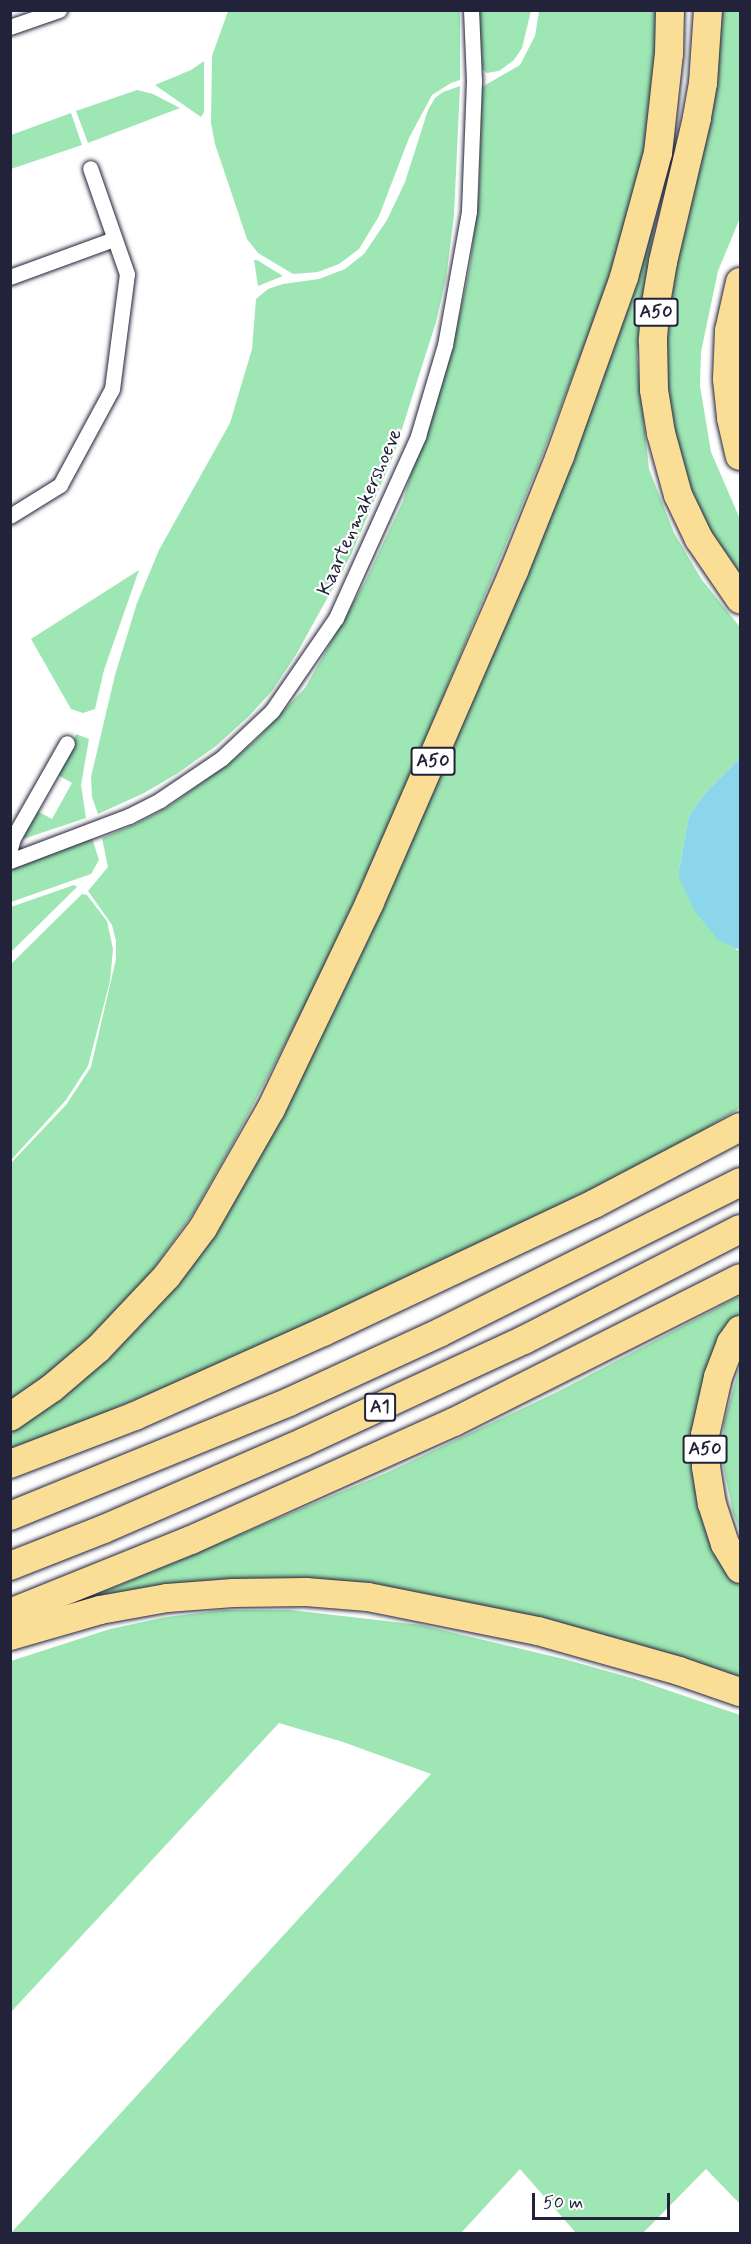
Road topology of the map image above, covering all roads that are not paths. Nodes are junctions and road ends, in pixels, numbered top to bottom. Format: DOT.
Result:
graph roads {
  1 [pos="59,10"];
  2 [pos="471,10"];
  3 [pos="670,10"];
  4 [pos="708,10"];
  5 [pos="10,27"];
  6 [pos="90,168"];
  7 [pos="114,238"];
  8 [pos="10,277"];
  9 [pos="741,282"];
  10 [pos="741,456"];
  11 [pos="10,516"];
  12 [pos="741,599"];
  13 [pos="68,743"];
  14 [pos="10,849"];
  15 [pos="10,861"];
  16 [pos="741,1127"];
  17 [pos="741,1182"];
  18 [pos="741,1229"];
  19 [pos="741,1278"];
  20 [pos="741,1330"];
  21 [pos="10,1417"];
  22 [pos="10,1464"];
  23 [pos="10,1516"];
  24 [pos="10,1566"];
  25 [pos="741,1569"];
  26 [pos="10,1613"];
  27 [pos="10,1636"];
  28 [pos="741,1692"];
  1 -- 5 [label="street"];
  2 -- 15 [label="street, Kaartenmakershoeve"];
  3 -- 21 [label="highway, A50"];
  4 -- 12 [label="highway, A50"];
  6 -- 7 [label="street"];
  7 -- 8 [label="street"];
  7 -- 11 [label="street"];
  9 -- 10 [label="highway"];
  13 -- 14 [label="street"];
  16 -- 22 [label="highway"];
  17 -- 23 [label="highway, A1"];
  18 -- 24 [label="highway, A1"];
  19 -- 26 [label="highway, A1"];
  20 -- 25 [label="highway, A50"];
  27 -- 28 [label="highway"];
}
